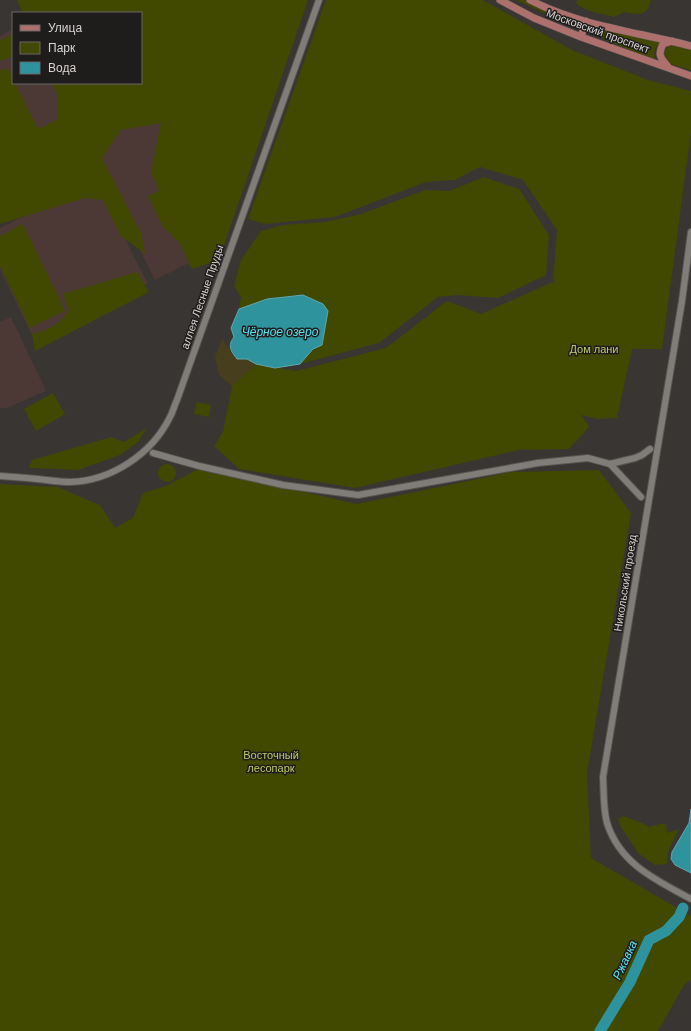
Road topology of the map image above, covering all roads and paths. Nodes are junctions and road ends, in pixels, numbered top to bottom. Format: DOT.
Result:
graph roads {
  1 [pos="319,0"];
  2 [pos="500,0"];
  3 [pos="530,0"];
  4 [pos="586,21"];
  5 [pos="581,37"];
  6 [pos="672,41"];
  7 [pos="691,46"];
  8 [pos="668,68"];
  9 [pos="691,76"];
  10 [pos="691,232"];
  11 [pos="650,449"];
  12 [pos="153,453"];
  13 [pos="610,464"];
  14 [pos="0,476"];
  15 [pos="641,497"];
  16 [pos="691,899"];
  1 -- 14 [label="street, аллея Лесные Пруды"];
  2 -- 5 [label="main road, Московский проспект"];
  3 -- 4 [label="main road, Московский проспект"];
  4 -- 5 [label="main road"];
  4 -- 6 [label="main road, Московский проспект"];
  5 -- 8 [label="main road, Московский проспект"];
  6 -- 7 [label="main road, Московский проспект"];
  6 -- 8 [label="main road"];
  8 -- 9 [label="main road, Московский проспект"];
  10 -- 16 [label="street, Никольский проезд"];
  11 -- 13 [label="street"];
  12 -- 13 [label="street"];
  13 -- 15 [label="street"];
}
